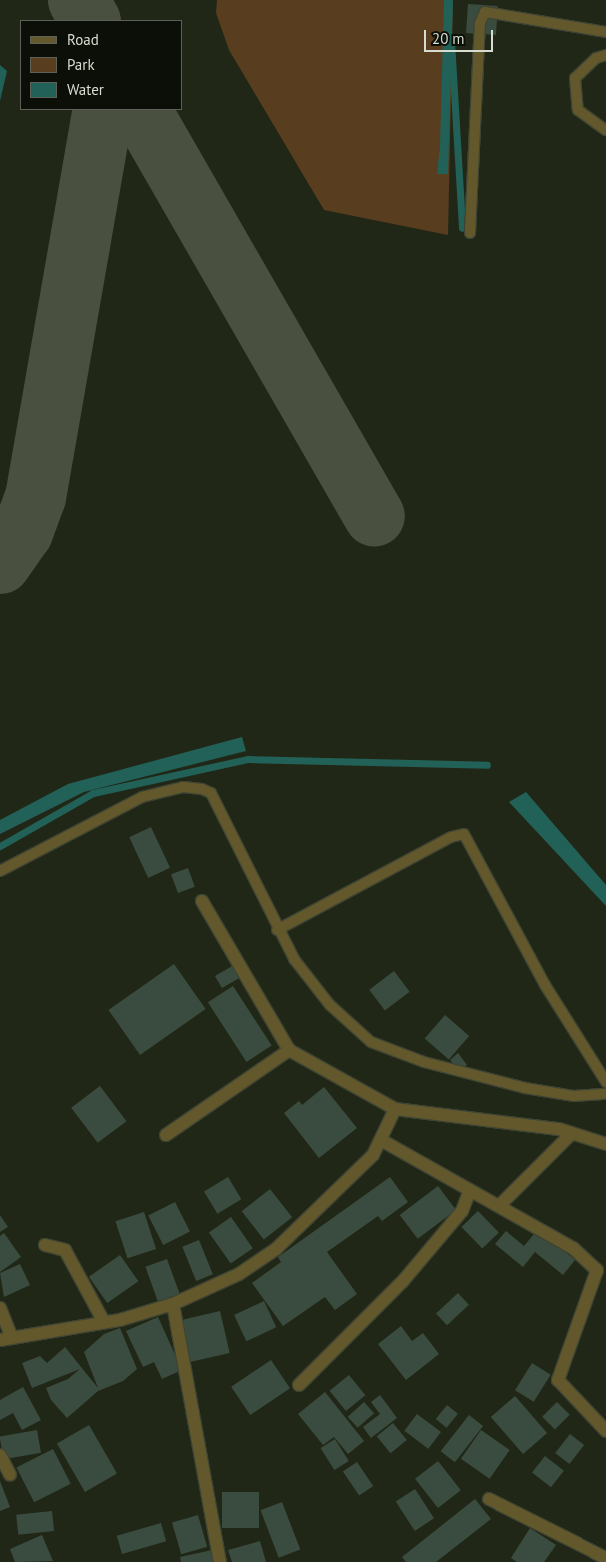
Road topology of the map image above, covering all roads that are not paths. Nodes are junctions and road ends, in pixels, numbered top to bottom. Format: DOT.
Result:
graph roads {
  1 [pos="606,32"];
  2 [pos="606,55"];
  3 [pos="606,130"];
  4 [pos="470,234"];
  5 [pos="0,871"];
  6 [pos="202,901"];
  7 [pos="277,930"];
  8 [pos="288,1050"];
  9 [pos="606,1082"];
  10 [pos="606,1094"];
  11 [pos="396,1110"];
  12 [pos="572,1133"];
  13 [pos="166,1135"];
  14 [pos="381,1140"];
  15 [pos="606,1144"];
  16 [pos="470,1190"];
  17 [pos="499,1206"];
  18 [pos="45,1245"];
  19 [pos="172,1304"];
  20 [pos="0,1308"];
  21 [pos="104,1322"];
  22 [pos="6,1339"];
  23 [pos="299,1385"];
  24 [pos="606,1431"];
  25 [pos="0,1455"];
  26 [pos="10,1475"];
  27 [pos="489,1499"];
  28 [pos="606,1558"];
  29 [pos="220,1562"];
  1 -- 4 [label="lane"];
  2 -- 3 [label="lane"];
  5 -- 7 [label="lane"];
  6 -- 8 [label="street"];
  7 -- 9 [label="lane"];
  7 -- 10 [label="lane"];
  8 -- 11 [label="street"];
  8 -- 13 [label="street"];
  11 -- 12 [label="street"];
  11 -- 14 [label="street"];
  12 -- 15 [label="street"];
  12 -- 17 [label="street"];
  14 -- 16 [label="street"];
  14 -- 19 [label="street"];
  16 -- 17 [label="street"];
  16 -- 23 [label="street"];
  17 -- 24 [label="street"];
  18 -- 21 [label="street"];
  19 -- 21 [label="street"];
  19 -- 29 [label="street"];
  20 -- 22 [label="street"];
  21 -- 22 [label="street"];
  25 -- 26 [label="street"];
  27 -- 28 [label="street"];
}
